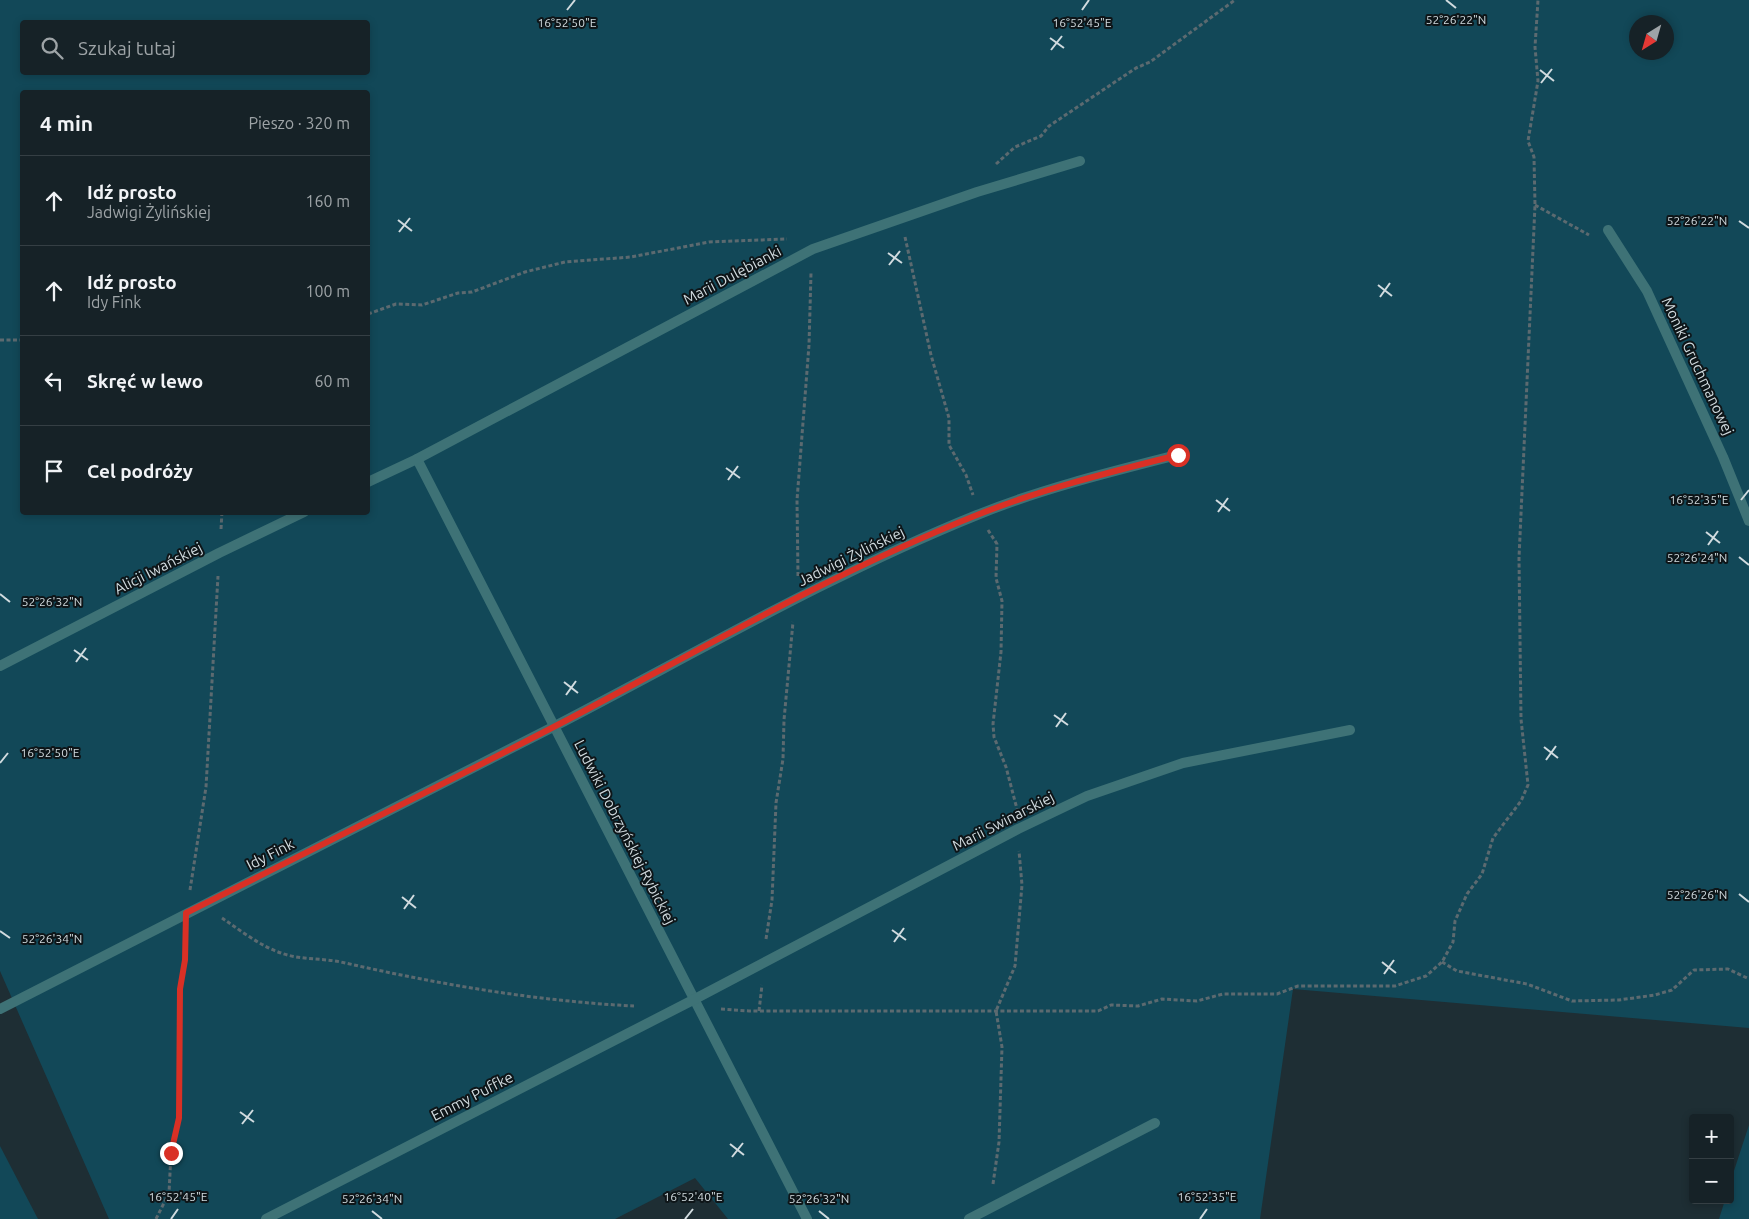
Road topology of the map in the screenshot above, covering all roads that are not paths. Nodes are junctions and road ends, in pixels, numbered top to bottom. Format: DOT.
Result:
graph roads {
  1 [pos="1080,161"];
  2 [pos="1608,230"];
  3 [pos="1178,455"];
  4 [pos="417,459"];
  5 [pos="370,481"];
  6 [pos="298,515"];
  7 [pos="1749,521"];
  8 [pos="0,666"];
  9 [pos="555,726"];
  10 [pos="1350,730"];
  11 [pos="692,1000"];
  12 [pos="0,1009"];
  13 [pos="1155,1124"];
  14 [pos="266,1219"];
  15 [pos="807,1219"];
  16 [pos="969,1219"];
  1 -- 4 [label="street, Marii Dulębianki"];
  2 -- 7 [label="street, Moniki Gruchmanowej"];
  3 -- 9 [label="street, Jadwigi Żylińskiej"];
  4 -- 5 [label="street"];
  4 -- 9 [label="street, Ludwiki Dobrzyńskiej-Rybickiej"];
  6 -- 8 [label="street, Alicji Iwańskiej"];
  9 -- 11 [label="street, Ludwiki Dobrzyńskiej-Rybickiej"];
  9 -- 12 [label="street, Idy Fink"];
  10 -- 11 [label="street, Marii Swinarskiej"];
  11 -- 14 [label="street, Emmy Puffke"];
  11 -- 15 [label="street, Ludwiki Dobrzyńskiej-Rybickiej"];
  13 -- 16 [label="street"];
}
